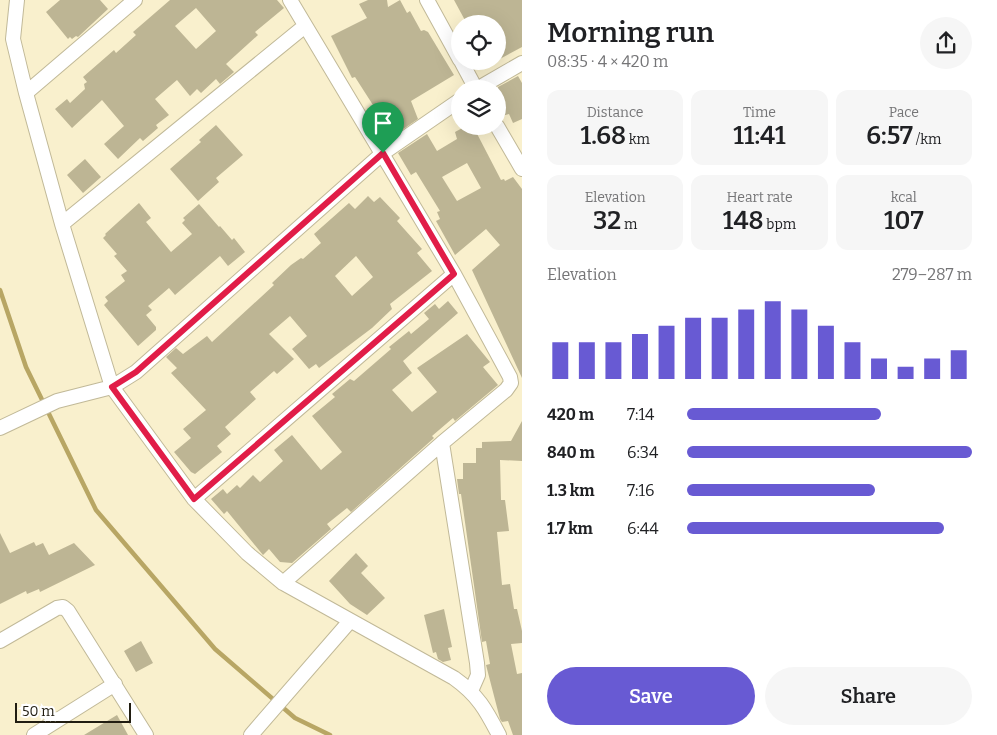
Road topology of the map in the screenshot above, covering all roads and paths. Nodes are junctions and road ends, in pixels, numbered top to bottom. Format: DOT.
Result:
graph roads {
  1 [pos="17,0"];
  2 [pos="135,0"];
  3 [pos="290,0"];
  4 [pos="427,0"];
  5 [pos="305,26"];
  6 [pos="451,44"];
  7 [pos="522,63"];
  8 [pos="492,80"];
  9 [pos="26,93"];
  10 [pos="451,106"];
  11 [pos="502,135"];
  12 [pos="383,153"];
  13 [pos="522,169"];
  14 [pos="62,224"];
  15 [pos="454,274"];
  16 [pos="112,387"];
  17 [pos="0,428"];
  18 [pos="442,443"];
  19 [pos="194,499"];
  20 [pos="283,583"];
  21 [pos="350,621"];
  22 [pos="0,640"];
  23 [pos="115,684"];
  24 [pos="471,691"];
  25 [pos="254,732"];
  26 [pos="34,735"];
  27 [pos="146,735"];
  28 [pos="500,735"];
  1 -- 9 [label="street"];
  2 -- 9 [label="street"];
  3 -- 5 [label="street"];
  4 -- 6 [label="street"];
  5 -- 12 [label="street"];
  5 -- 14 [label="street"];
  7 -- 8 [label="street"];
  9 -- 14 [label="street"];
  10 -- 12 [label="street"];
  11 -- 13 [label="street"];
  12 -- 15 [label="street"];
  12 -- 16 [label="street"];
  14 -- 16 [label="street"];
  15 -- 18 [label="street"];
  15 -- 19 [label="street"];
  16 -- 17 [label="street"];
  16 -- 19 [label="street"];
  18 -- 20 [label="street"];
  18 -- 24 [label="street"];
  19 -- 20 [label="street"];
  20 -- 21 [label="street"];
  21 -- 24 [label="street"];
  21 -- 25 [label="street"];
  22 -- 23 [label="street"];
  23 -- 26 [label="street"];
  23 -- 27 [label="street"];
  24 -- 28 [label="street"];
}
